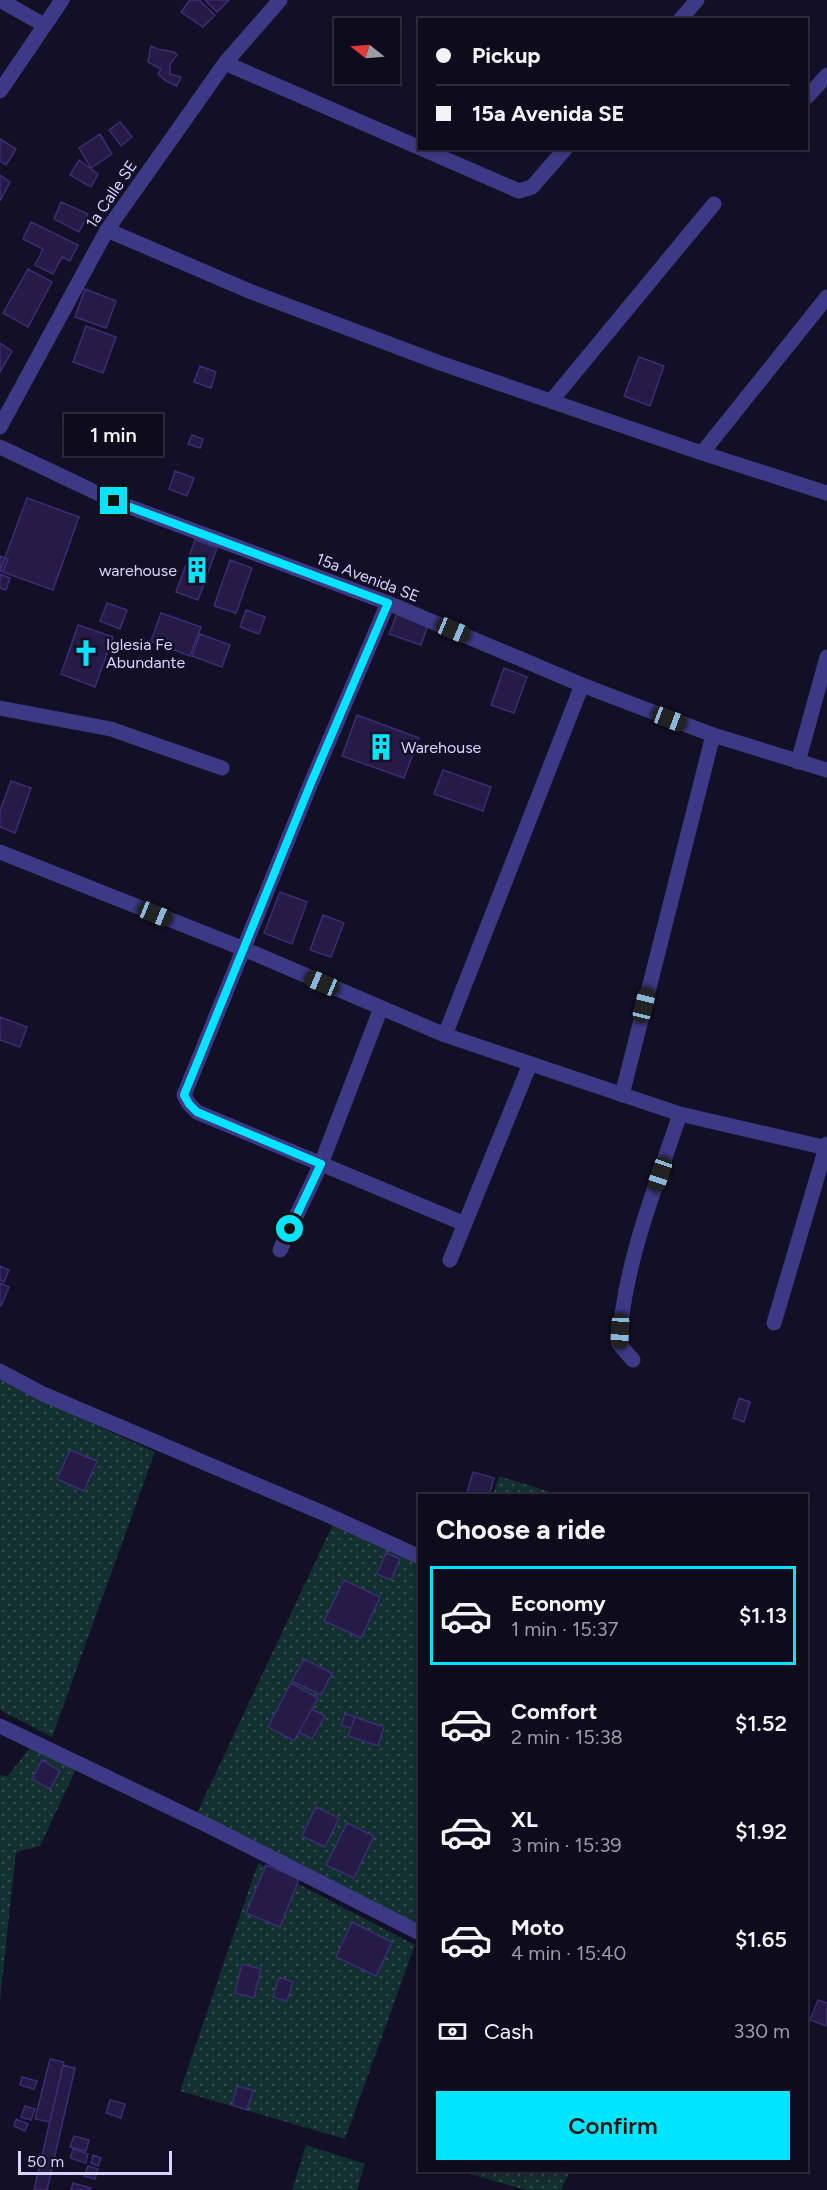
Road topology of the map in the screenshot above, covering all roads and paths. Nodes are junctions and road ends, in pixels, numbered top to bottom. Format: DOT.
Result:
graph roads {
  1 [pos="0,0"];
  2 [pos="62,0"];
  3 [pos="280,0"];
  4 [pos="697,0"];
  5 [pos="682,18"];
  6 [pos="44,26"];
  7 [pos="225,63"];
  8 [pos="827,75"];
  9 [pos="0,91"];
  10 [pos="808,96"];
  11 [pos="418,147"];
  12 [pos="425,150"];
  13 [pos="564,150"];
  14 [pos="714,204"];
  15 [pos="107,230"];
  16 [pos="827,297"];
  17 [pos="552,400"];
  18 [pos="1,421"];
  19 [pos="0,447"];
  20 [pos="702,453"];
  21 [pos="827,493"];
  22 [pos="388,603"];
  23 [pos="827,657"];
  24 [pos="582,685"];
  25 [pos="0,708"];
  26 [pos="712,735"];
  27 [pos="798,762"];
  28 [pos="222,768"];
  29 [pos="827,770"];
  30 [pos="0,852"];
  31 [pos="244,949"];
  32 [pos="381,1008"];
  33 [pos="445,1035"];
  34 [pos="530,1064"];
  35 [pos="621,1095"];
  36 [pos="680,1114"];
  37 [pos="827,1147"];
  38 [pos="321,1164"];
  39 [pos="465,1224"];
  40 [pos="280,1250"];
  41 [pos="450,1260"];
  42 [pos="774,1323"];
  43 [pos="633,1360"];
  44 [pos="0,1371"];
  45 [pos="418,1556"];
  46 [pos="0,1726"];
  47 [pos="418,1932"];
  1 -- 6 [label="street"];
  2 -- 6 [label="street"];
  3 -- 7 [label="street, 1a Calle SE"];
  4 -- 5 [label="street"];
  6 -- 9 [label="street"];
  7 -- 11 [label="street"];
  7 -- 15 [label="street, 1a Calle SE"];
  8 -- 10 [label="street"];
  12 -- 13 [label="street"];
  14 -- 17 [label="street"];
  15 -- 17 [label="street"];
  15 -- 18 [label="street, 1a Calle SE"];
  16 -- 20 [label="street"];
  17 -- 20 [label="street"];
  19 -- 22 [label="street, 15a Avenida SE"];
  20 -- 21 [label="street"];
  22 -- 24 [label="street, 15a Avenida SE"];
  22 -- 31 [label="street"];
  23 -- 27 [label="street"];
  24 -- 26 [label="street, 15a Avenida SE"];
  24 -- 33 [label="street"];
  25 -- 28 [label="street"];
  26 -- 27 [label="street, 15a Avenida SE"];
  26 -- 35 [label="street"];
  27 -- 29 [label="street, 15a Avenida SE"];
  30 -- 31 [label="street"];
  31 -- 32 [label="street"];
  31 -- 38 [label="street"];
  32 -- 33 [label="street"];
  32 -- 38 [label="street"];
  33 -- 34 [label="street"];
  34 -- 35 [label="street"];
  34 -- 39 [label="street"];
  35 -- 36 [label="street"];
  36 -- 37 [label="street"];
  36 -- 43 [label="street"];
  37 -- 42 [label="street"];
  38 -- 39 [label="street"];
  38 -- 40 [label="street"];
  39 -- 41 [label="street"];
  44 -- 45 [label="street"];
  46 -- 47 [label="street"];
}
